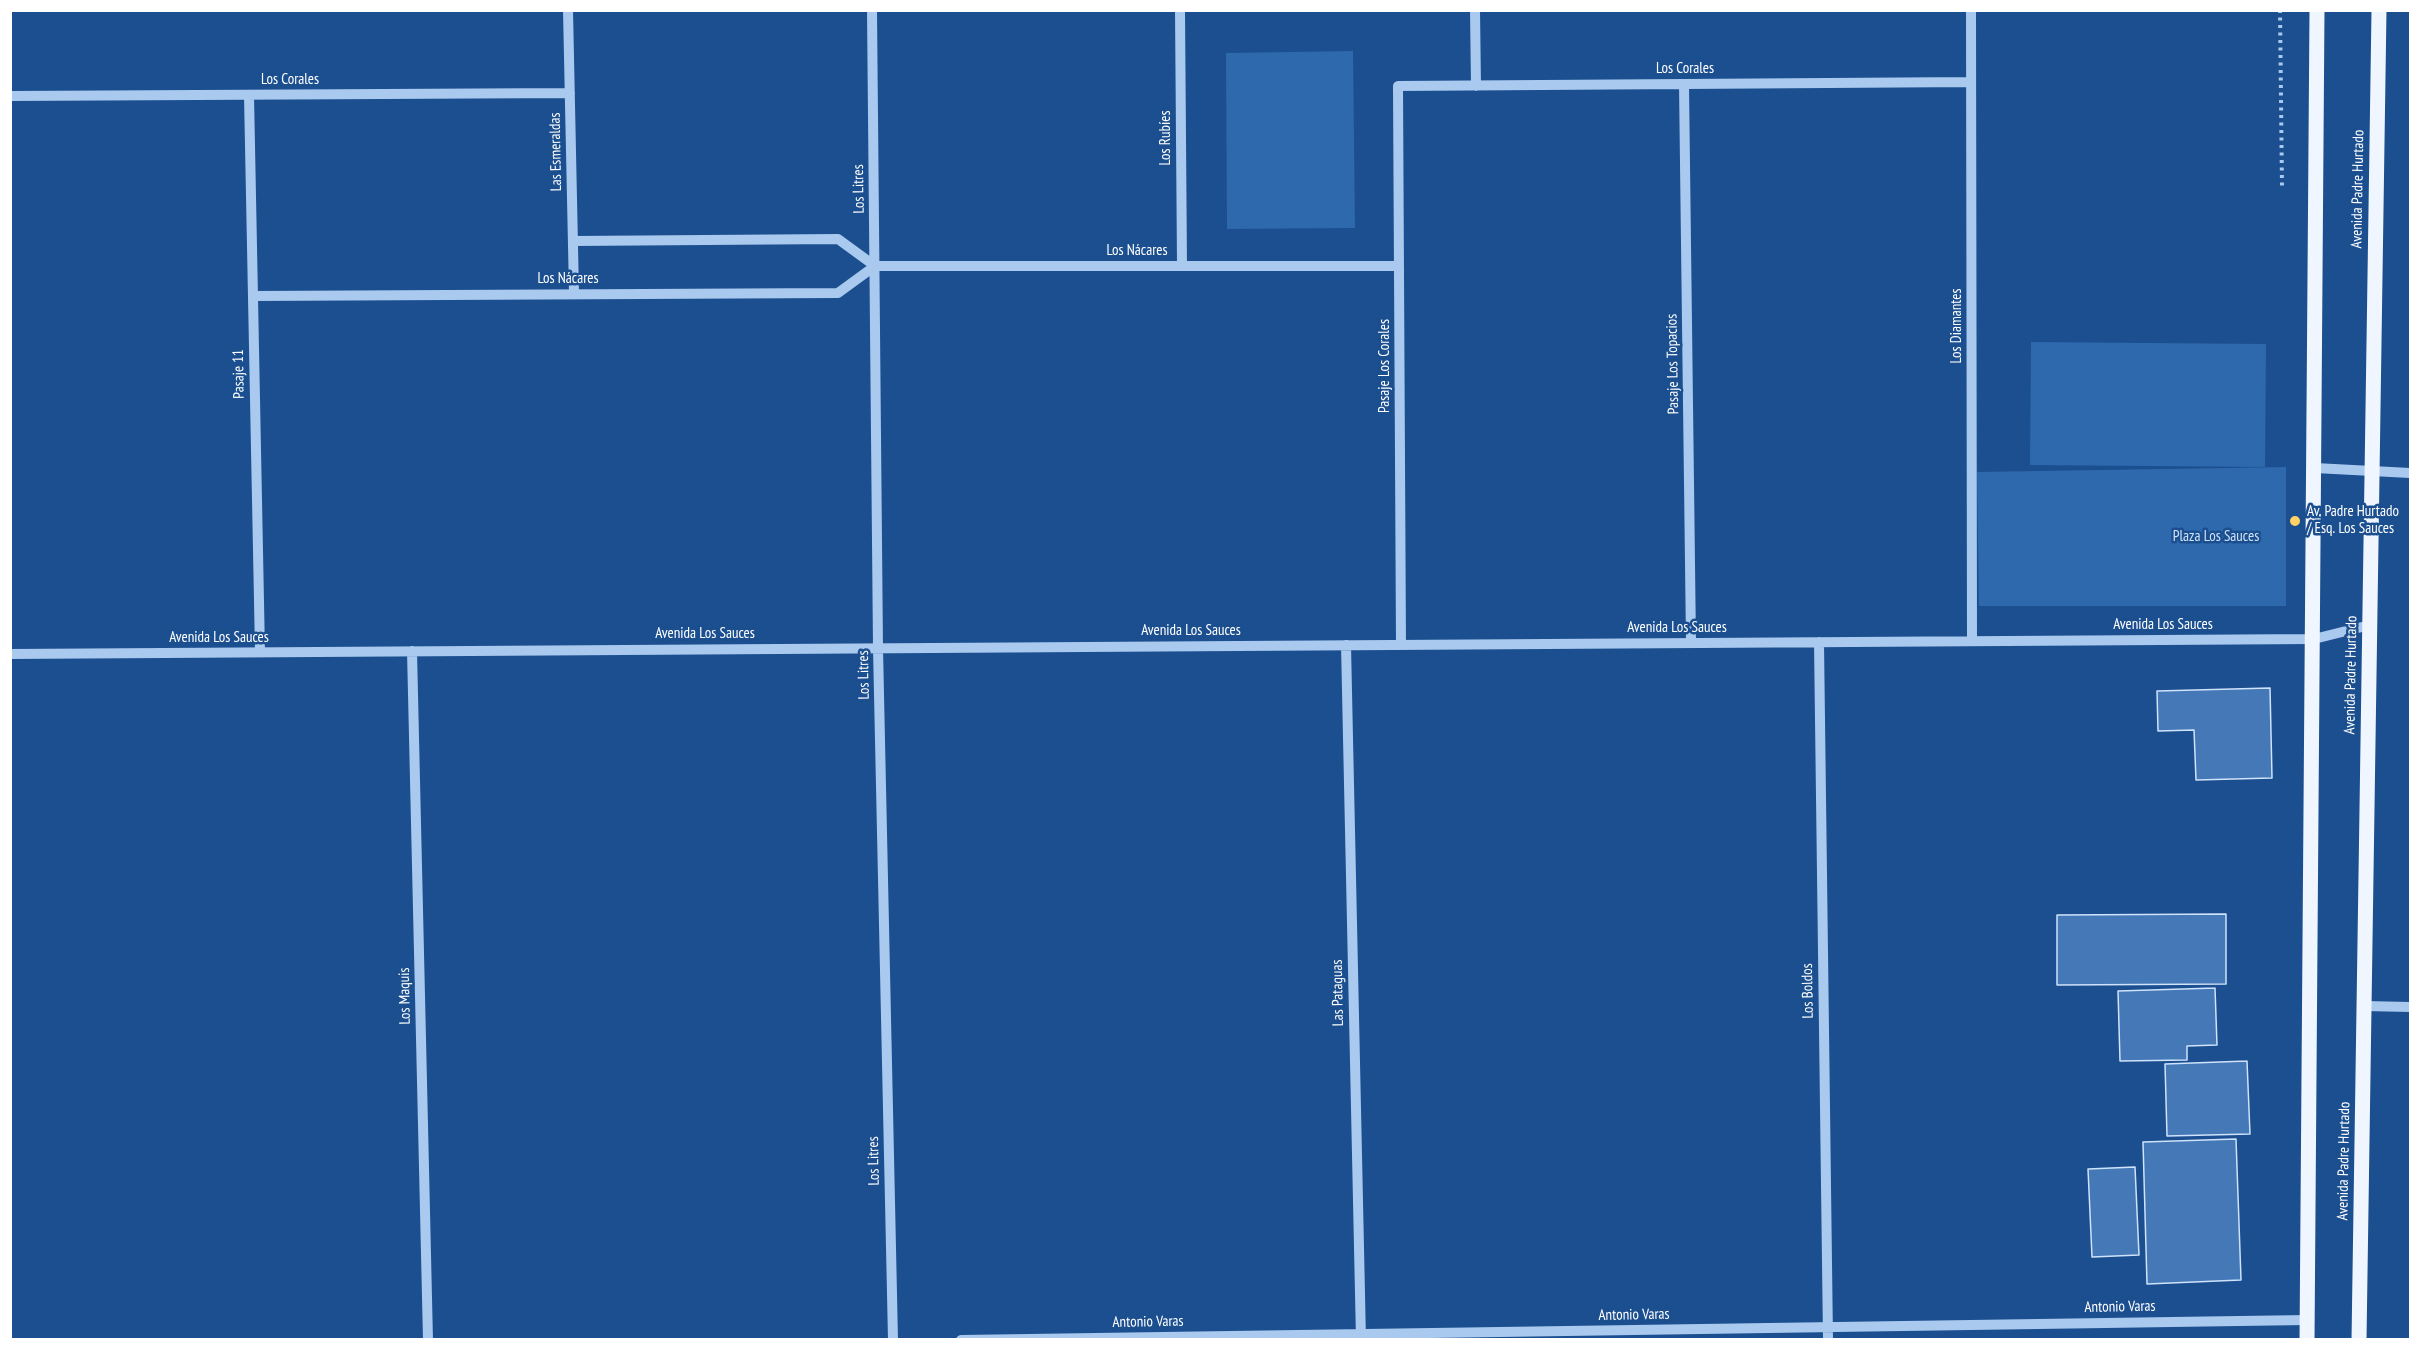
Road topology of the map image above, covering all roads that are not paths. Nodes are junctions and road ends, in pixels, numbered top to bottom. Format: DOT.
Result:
graph roads {
  1 [pos="568,10"];
  2 [pos="872,10"];
  3 [pos="1180,10"];
  4 [pos="1475,10"];
  5 [pos="1971,10"];
  6 [pos="2317,10"];
  7 [pos="2379,10"];
  8 [pos="1971,82"];
  9 [pos="1684,84"];
  10 [pos="1398,86"];
  11 [pos="1476,86"];
  12 [pos="570,93"];
  13 [pos="249,95"];
  14 [pos="10,96"];
  15 [pos="573,241"];
  16 [pos="875,266"];
  17 [pos="1182,266"];
  18 [pos="1399,266"];
  19 [pos="574,294"];
  20 [pos="253,296"];
  21 [pos="2314,468"];
  22 [pos="2372,471"];
  23 [pos="2410,473"];
  24 [pos="2370,625"];
  25 [pos="2314,639"];
  26 [pos="1972,641"];
  27 [pos="1819,642"];
  28 [pos="1691,643"];
  29 [pos="1346,645"];
  30 [pos="1401,645"];
  31 [pos="878,648"];
  32 [pos="412,651"];
  33 [pos="260,652"];
  34 [pos="10,654"];
  35 [pos="2364,1006"];
  36 [pos="2410,1007"];
  37 [pos="2307,1320"];
  38 [pos="1827,1327"];
  39 [pos="1361,1337"];
  40 [pos="428,1340"];
  41 [pos="893,1340"];
  42 [pos="962,1340"];
  43 [pos="1828,1340"];
  44 [pos="2307,1340"];
  45 [pos="2359,1340"];
  1 -- 12 [label="street, Las Esmeraldas"];
  2 -- 16 [label="street, Los Litres"];
  3 -- 17 [label="street, Los Rubíes"];
  4 -- 11 [label="street"];
  5 -- 8 [label="street, Los Diamantes"];
  6 -- 21 [label="main road"];
  7 -- 22 [label="main road, Avenida Padre Hurtado"];
  8 -- 9 [label="street, Los Corales"];
  8 -- 26 [label="street, Los Diamantes"];
  9 -- 11 [label="street, Los Corales"];
  9 -- 28 [label="street, Pasaje Los Topacios"];
  10 -- 11 [label="street, Los Corales"];
  10 -- 18 [label="street, Pasaje Los Corales"];
  12 -- 13 [label="street, Los Corales"];
  12 -- 15 [label="street, Las Esmeraldas"];
  13 -- 14 [label="street, Los Corales"];
  13 -- 20 [label="street, Pasaje 11"];
  15 -- 16 [label="street"];
  15 -- 19 [label="street, Las Esmeraldas"];
  16 -- 17 [label="street, Los Nácares"];
  16 -- 19 [label="street, Los Nácares"];
  16 -- 31 [label="street, Los Litres"];
  17 -- 18 [label="street, Los Nácares"];
  18 -- 30 [label="street, Pasaje Los Corales"];
  19 -- 20 [label="street, Los Nácares"];
  20 -- 33 [label="street, Pasaje 11"];
  21 -- 22 [label="street"];
  21 -- 25 [label="main road"];
  22 -- 23 [label="street"];
  22 -- 24 [label="main road, Avenida Padre Hurtado"];
  24 -- 25 [label="street, Avenida Los Sauces"];
  24 -- 35 [label="main road, Avenida Padre Hurtado"];
  25 -- 26 [label="street, Avenida Los Sauces"];
  25 -- 37 [label="main road"];
  26 -- 27 [label="street, Avenida Los Sauces"];
  27 -- 28 [label="street, Avenida Los Sauces"];
  27 -- 38 [label="street, Los Boldos"];
  28 -- 30 [label="street, Avenida Los Sauces"];
  29 -- 30 [label="street, Avenida Los Sauces"];
  29 -- 31 [label="street, Avenida Los Sauces"];
  29 -- 39 [label="street, Las Pataguas"];
  31 -- 32 [label="street, Avenida Los Sauces"];
  31 -- 41 [label="street, Los Litres"];
  32 -- 33 [label="street, Avenida Los Sauces"];
  32 -- 40 [label="street, Los Maquis"];
  33 -- 34 [label="street, Avenida Los Sauces"];
  35 -- 36 [label="street"];
  35 -- 45 [label="main road, Avenida Padre Hurtado"];
  37 -- 38 [label="street, Antonio Varas"];
  37 -- 44 [label="main road"];
  38 -- 39 [label="street, Antonio Varas"];
  38 -- 43 [label="street, Los Boldos"];
  39 -- 42 [label="street, Antonio Varas"];
}
